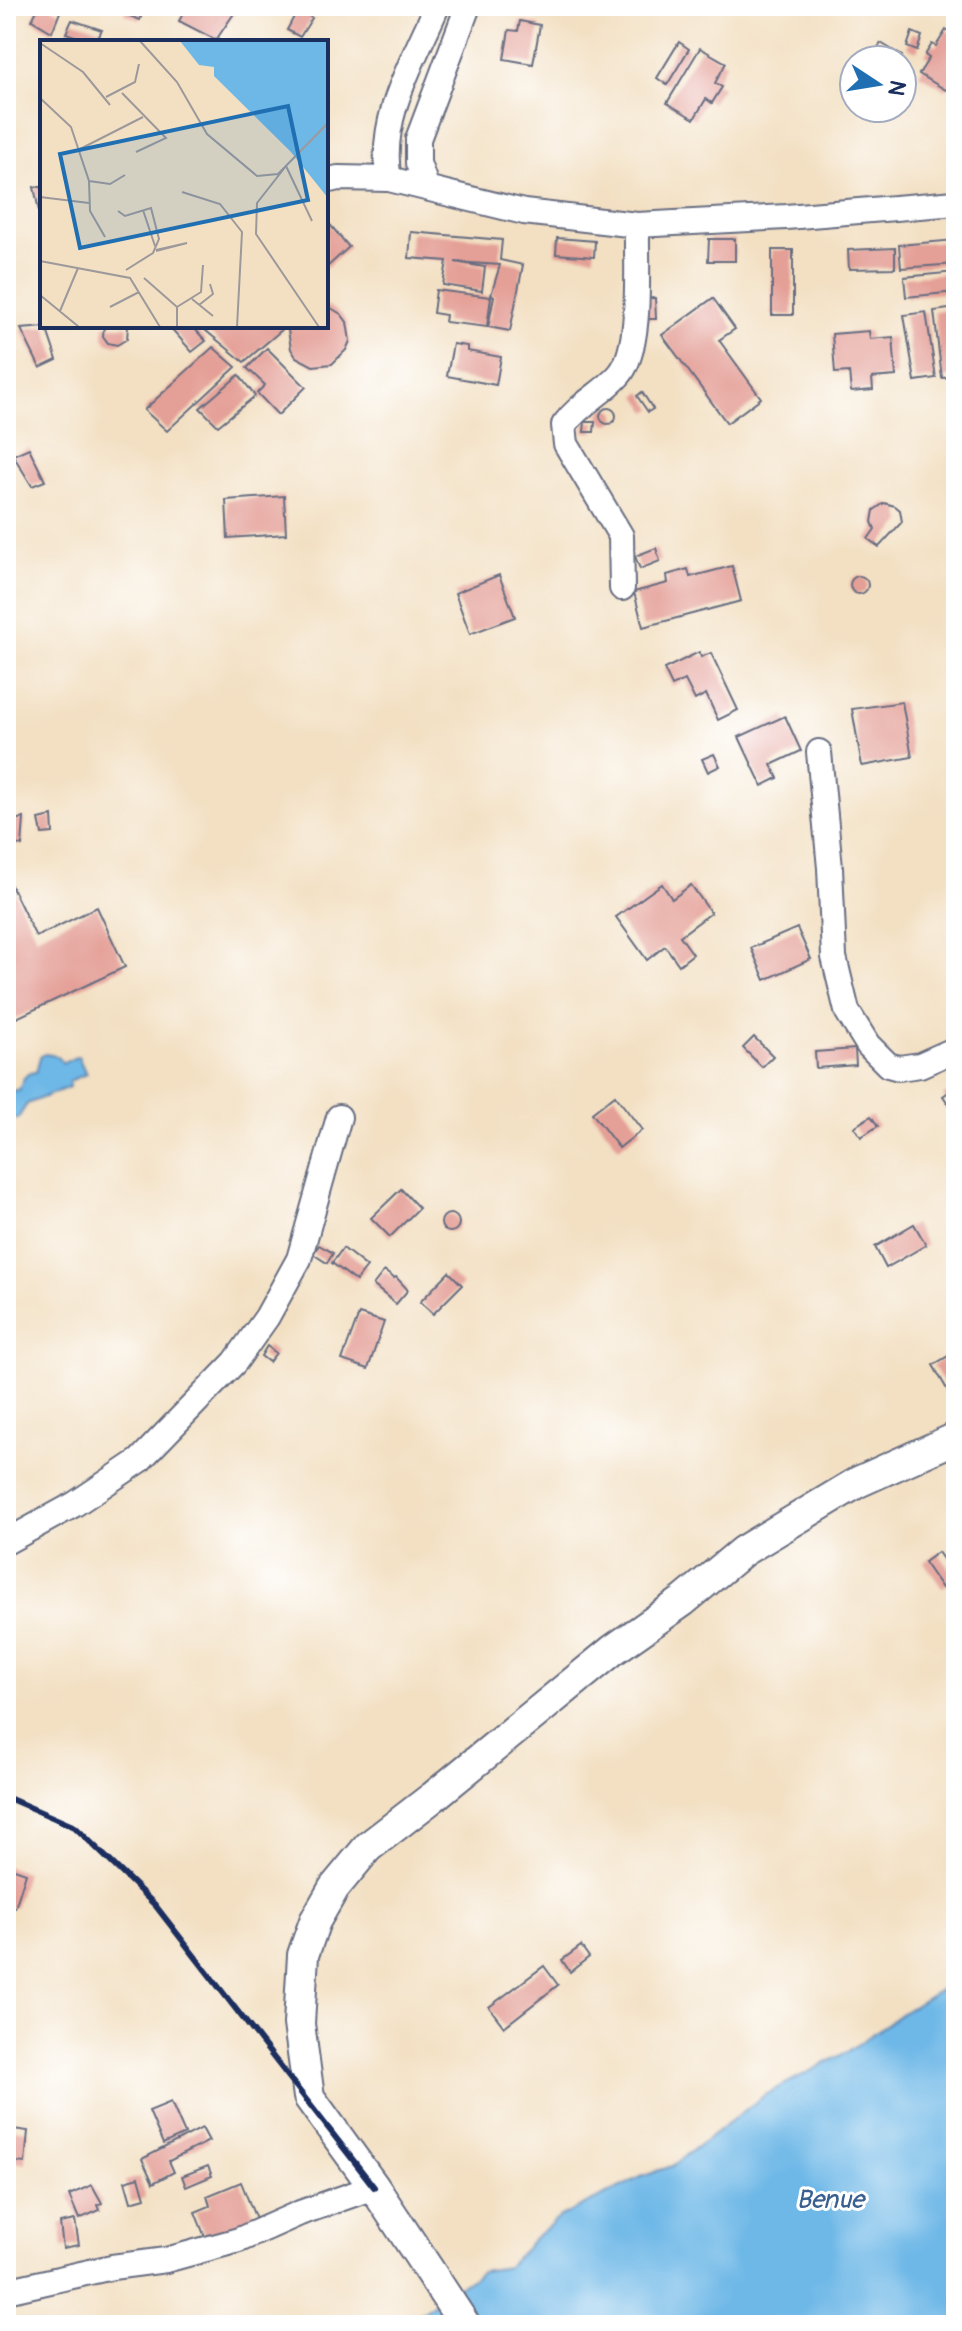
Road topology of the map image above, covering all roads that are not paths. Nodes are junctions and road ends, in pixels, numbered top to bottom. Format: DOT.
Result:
graph roads {
  1 [pos="437,6"];
  2 [pos="468,6"];
  3 [pos="389,179"];
  4 [pos="328,180"];
  5 [pos="426,186"];
  6 [pos="956,203"];
  7 [pos="637,225"];
  8 [pos="622,588"];
  9 [pos="819,752"];
  10 [pos="956,1049"];
  11 [pos="339,1117"];
  12 [pos="956,1438"];
  13 [pos="6,1542"];
  14 [pos="374,2187"];
  15 [pos="6,2291"];
  16 [pos="465,2325"];
  1 -- 3 [label="street"];
  2 -- 5 [label="street"];
  3 -- 4 [label="street"];
  3 -- 5 [label="street"];
  5 -- 7 [label="street"];
  6 -- 7 [label="street"];
  7 -- 8 [label="street"];
  9 -- 10 [label="street"];
  11 -- 13 [label="street"];
  12 -- 14 [label="main road"];
  14 -- 15 [label="street"];
  14 -- 16 [label="main road"];
}
